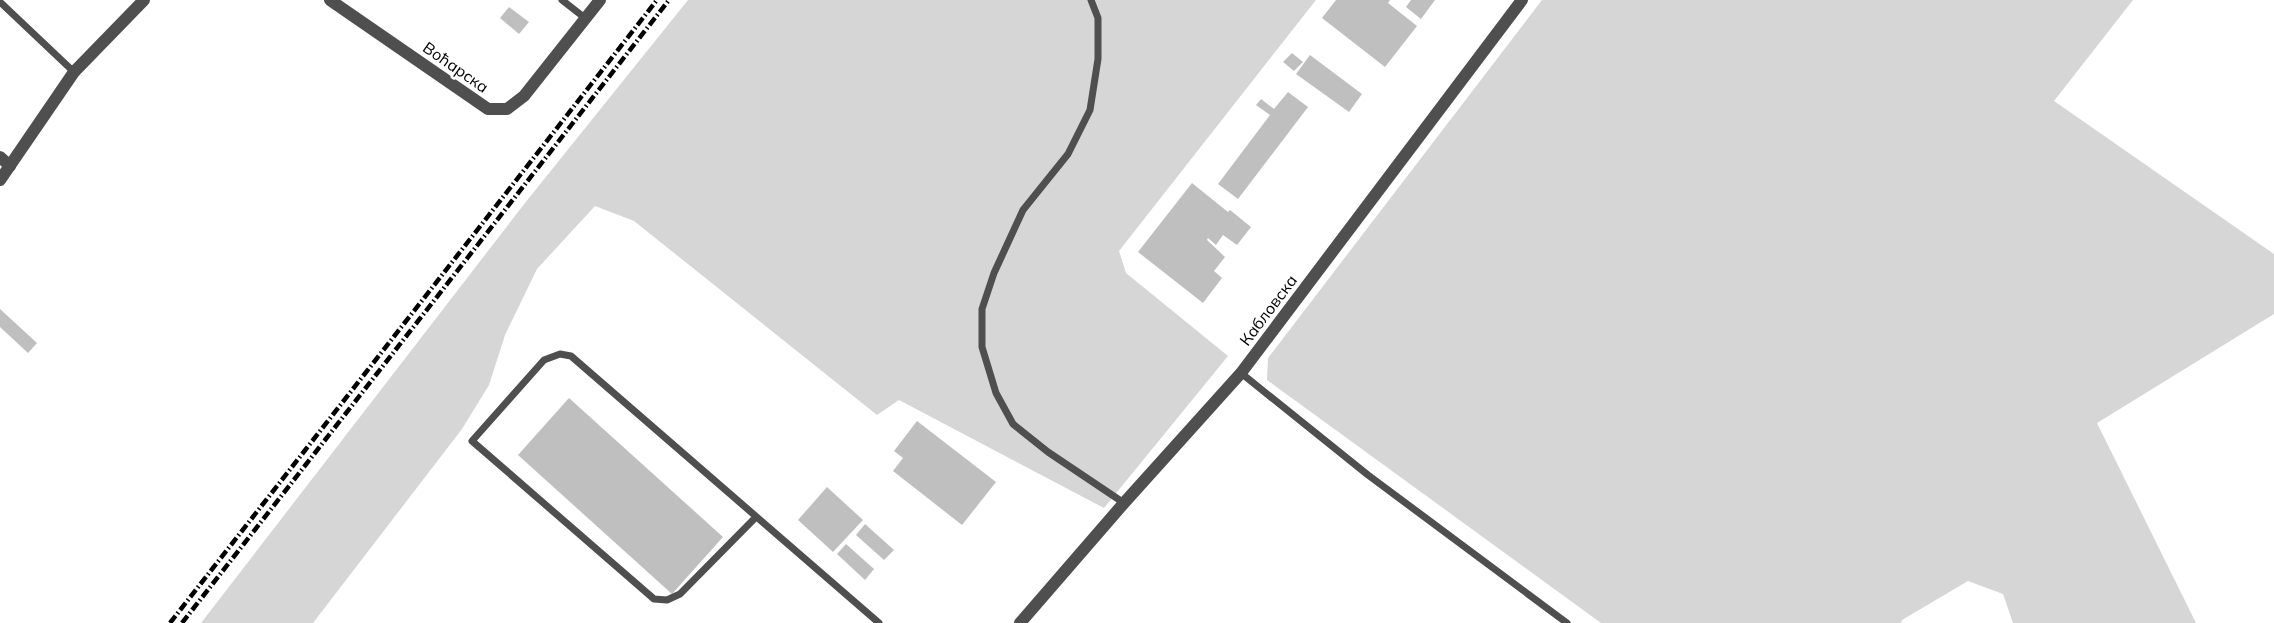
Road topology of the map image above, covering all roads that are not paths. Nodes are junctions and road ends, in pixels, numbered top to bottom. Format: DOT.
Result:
graph roads {
  1 [pos="144,0"];
  2 [pos="330,0"];
  3 [pos="562,0"];
  4 [pos="600,0"];
  5 [pos="1091,0"];
  6 [pos="1522,0"];
  7 [pos="0,2"];
  8 [pos="585,18"];
  9 [pos="74,72"];
  10 [pos="0,157"];
  11 [pos="10,166"];
  12 [pos="0,180"];
  13 [pos="1240,373"];
  14 [pos="1124,503"];
  15 [pos="756,517"];
  16 [pos="879,623"];
  17 [pos="1020,623"];
  18 [pos="1567,623"];
  1 -- 9 [label="street"];
  2 -- 8 [label="street, Воћарска"];
  3 -- 8 [label="lane"];
  4 -- 8 [label="street, Воћарска"];
  5 -- 14 [label="lane"];
  6 -- 13 [label="street, Кабловска"];
  7 -- 9 [label="lane"];
  9 -- 11 [label="street"];
  10 -- 11 [label="street"];
  11 -- 12 [label="street"];
  13 -- 14 [label="street, Кабловска"];
  13 -- 18 [label="lane"];
  14 -- 17 [label="street, Кабловска"];
  15 -- 15 [label="lane"];
  15 -- 16 [label="lane"];
}
